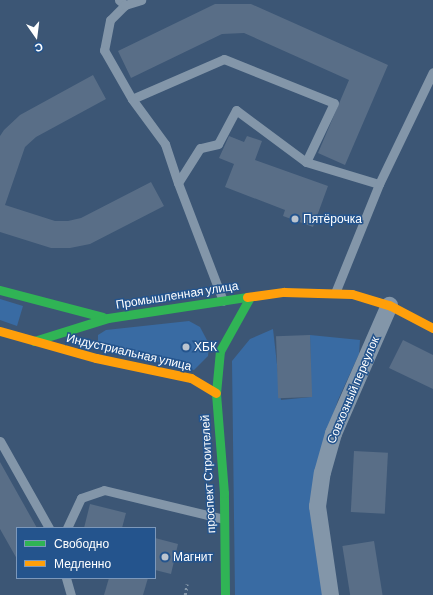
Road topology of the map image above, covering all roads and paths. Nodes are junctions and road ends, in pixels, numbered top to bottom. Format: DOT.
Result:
graph roads {
  1 [pos="141,0"];
  2 [pos="122,3"];
  3 [pos="433,72"];
  4 [pos="132,99"];
  5 [pos="306,162"];
  6 [pos="178,183"];
  7 [pos="380,184"];
  8 [pos="0,290"];
  9 [pos="335,292"];
  10 [pos="250,296"];
  11 [pos="224,299"];
  12 [pos="389,305"];
  13 [pos="108,318"];
  14 [pos="433,328"];
  15 [pos="0,331"];
  16 [pos="34,341"];
  17 [pos="220,351"];
  18 [pos="216,393"];
  19 [pos="0,441"];
  20 [pos="224,519"];
  21 [pos="48,527"];
  22 [pos="66,527"];
  23 [pos="66,579"];
  24 [pos="187,584"];
  25 [pos="71,595"];
  26 [pos="185,595"];
  27 [pos="225,595"];
  28 [pos="330,595"];
  1 -- 2 [label="lane"];
  2 -- 4 [label="lane"];
  3 -- 7 [label="lane"];
  4 -- 5 [label="lane"];
  4 -- 6 [label="lane"];
  5 -- 6 [label="lane"];
  5 -- 7 [label="lane"];
  6 -- 11 [label="lane"];
  7 -- 9 [label="lane"];
  8 -- 13 [label="main road"];
  9 -- 10 [label="main road, Промышленная улица"];
  9 -- 12 [label="main road, Промышленная улица"];
  10 -- 11 [label="main road, Промышленная улица"];
  10 -- 17 [label="main road, Промышленная улица"];
  11 -- 13 [label="main road, Промышленная улица"];
  12 -- 14 [label="main road, Промышленная улица"];
  12 -- 28 [label="street, Совхозный переулок"];
  13 -- 16 [label="main road, Индустриальная улица"];
  15 -- 16 [label="main road, Индустриальная улица"];
  16 -- 18 [label="main road, Индустриальная улица"];
  17 -- 18 [label="main road, проспект Строителей"];
  18 -- 20 [label="main road, проспект Строителей"];
  19 -- 21 [label="lane"];
  20 -- 22 [label="lane"];
  20 -- 27 [label="main road, проспект Строителей"];
  23 -- 25 [label="lane"];
  24 -- 26 [label="path"];
}
